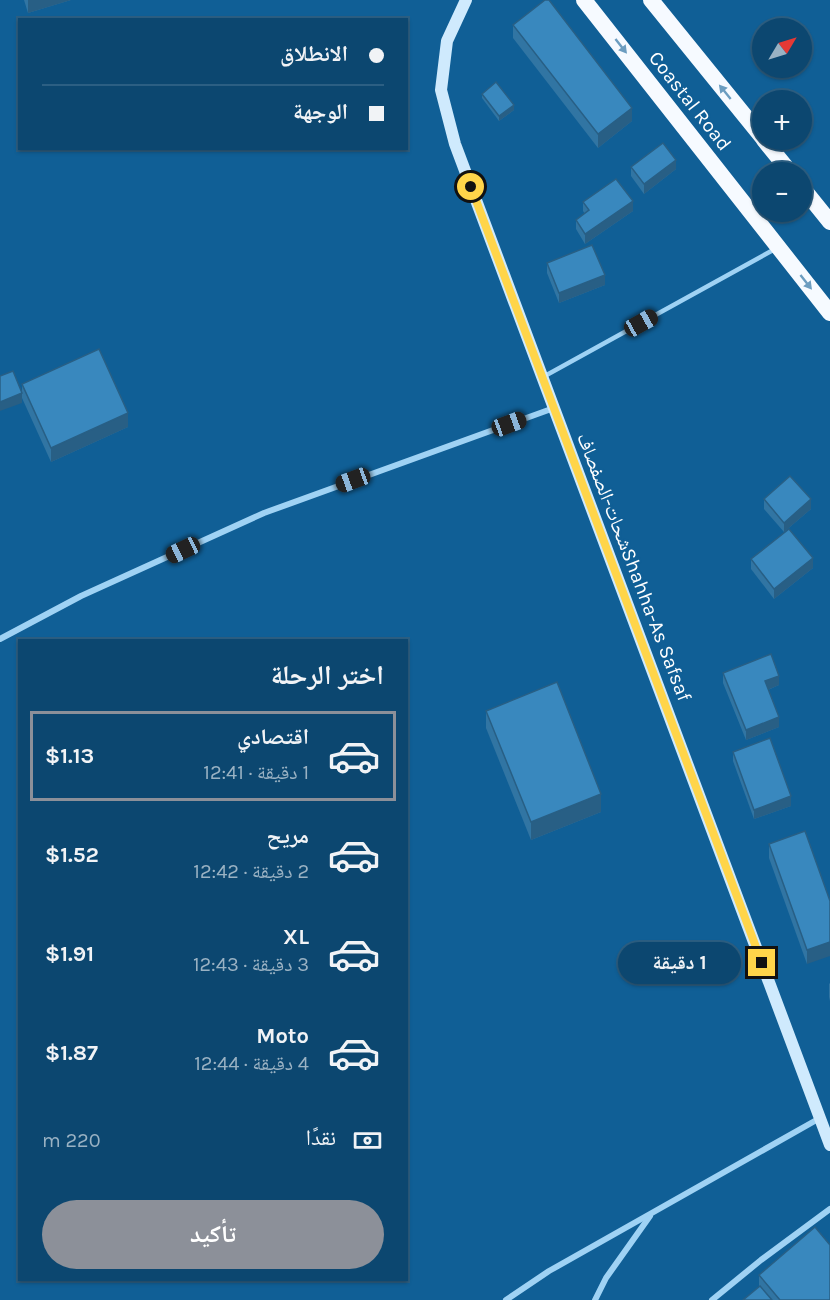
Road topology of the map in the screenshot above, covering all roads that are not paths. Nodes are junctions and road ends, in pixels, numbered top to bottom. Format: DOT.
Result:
graph roads {
  1 [pos="466,0"];
  2 [pos="584,0"];
  3 [pos="651,0"];
  4 [pos="752,124"];
  5 [pos="773,150"];
  6 [pos="782,162"];
  7 [pos="812,200"];
  8 [pos="830,222"];
  9 [pos="778,247"];
  10 [pos="830,313"];
  11 [pos="543,377"];
  12 [pos="554,408"];
  13 [pos="0,639"];
  14 [pos="820,1119"];
  15 [pos="830,1145"];
  16 [pos="830,1209"];
  17 [pos="652,1213"];
  18 [pos="506,1300"];
  19 [pos="595,1300"];
  20 [pos="712,1300"];
  1 -- 11 [label="main road, شحات-الصفصافShahha-As Safsaf"];
  2 -- 9 [label="highway, Coastal Road, one-way"];
  4 -- 3 [label="highway, Coastal Road, one-way"];
  5 -- 6 [label="highway, Coastal Road"];
  7 -- 8 [label="highway"];
  9 -- 10 [label="highway, Coastal Road, one-way"];
  9 -- 11 [label="lane"];
  11 -- 12 [label="main road, شحات-الصفصافShahha-As Safsaf"];
  12 -- 13 [label="street"];
  12 -- 14 [label="main road, شحات-الصفصافShahha-As Safsaf"];
  14 -- 15 [label="main road, شحات-الصفصافShahha-As Safsaf"];
  14 -- 17 [label="street"];
  16 -- 20 [label="street"];
  17 -- 18 [label="street"];
  17 -- 19 [label="street"];
}
